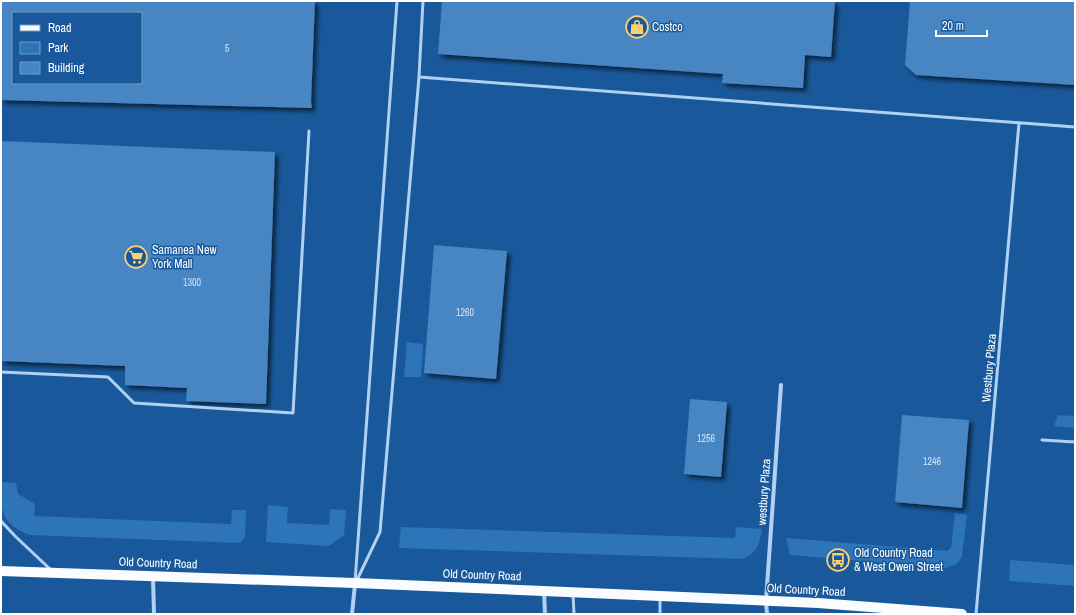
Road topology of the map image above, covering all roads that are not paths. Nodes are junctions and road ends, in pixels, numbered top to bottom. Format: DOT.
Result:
graph roads {
  1 [pos="397,1"];
  2 [pos="423,1"];
  3 [pos="419,77"];
  4 [pos="1019,123"];
  5 [pos="1075,126"];
  6 [pos="309,131"];
  7 [pos="1,372"];
  8 [pos="781,385"];
  9 [pos="1042,440"];
  10 [pos="1075,442"];
  11 [pos="1,521"];
  12 [pos="1,571"];
  13 [pos="54,573"];
  14 [pos="152,576"];
  15 [pos="355,583"];
  16 [pos="544,591"];
  17 [pos="573,592"];
  18 [pos="660,596"];
  19 [pos="766,601"];
  20 [pos="154,614"];
  21 [pos="352,614"];
  22 [pos="545,614"];
  23 [pos="574,614"];
  24 [pos="660,614"];
  25 [pos="767,614"];
  26 [pos="962,614"];
  27 [pos="976,614"];
  1 -- 15 [label="lane"];
  2 -- 3 [label="lane"];
  3 -- 4 [label="lane"];
  3 -- 15 [label="lane"];
  4 -- 5 [label="lane"];
  4 -- 27 [label="lane, Westbury Plaza"];
  6 -- 7 [label="lane"];
  8 -- 19 [label="street, westbury Plaza"];
  9 -- 10 [label="lane"];
  11 -- 13 [label="lane"];
  12 -- 13 [label="main road, Old Country Road"];
  13 -- 14 [label="main road, Old Country Road"];
  14 -- 15 [label="main road, Old Country Road"];
  14 -- 20 [label="street"];
  15 -- 16 [label="main road, Old Country Road"];
  15 -- 21 [label="street"];
  16 -- 17 [label="main road, Old Country Road"];
  16 -- 22 [label="street"];
  17 -- 18 [label="main road, Old Country Road"];
  17 -- 23 [label="lane"];
  18 -- 19 [label="main road, Old Country Road"];
  18 -- 24 [label="lane"];
  19 -- 25 [label="street, westbury Plaza"];
  19 -- 26 [label="main road, Old Country Road"];
}
